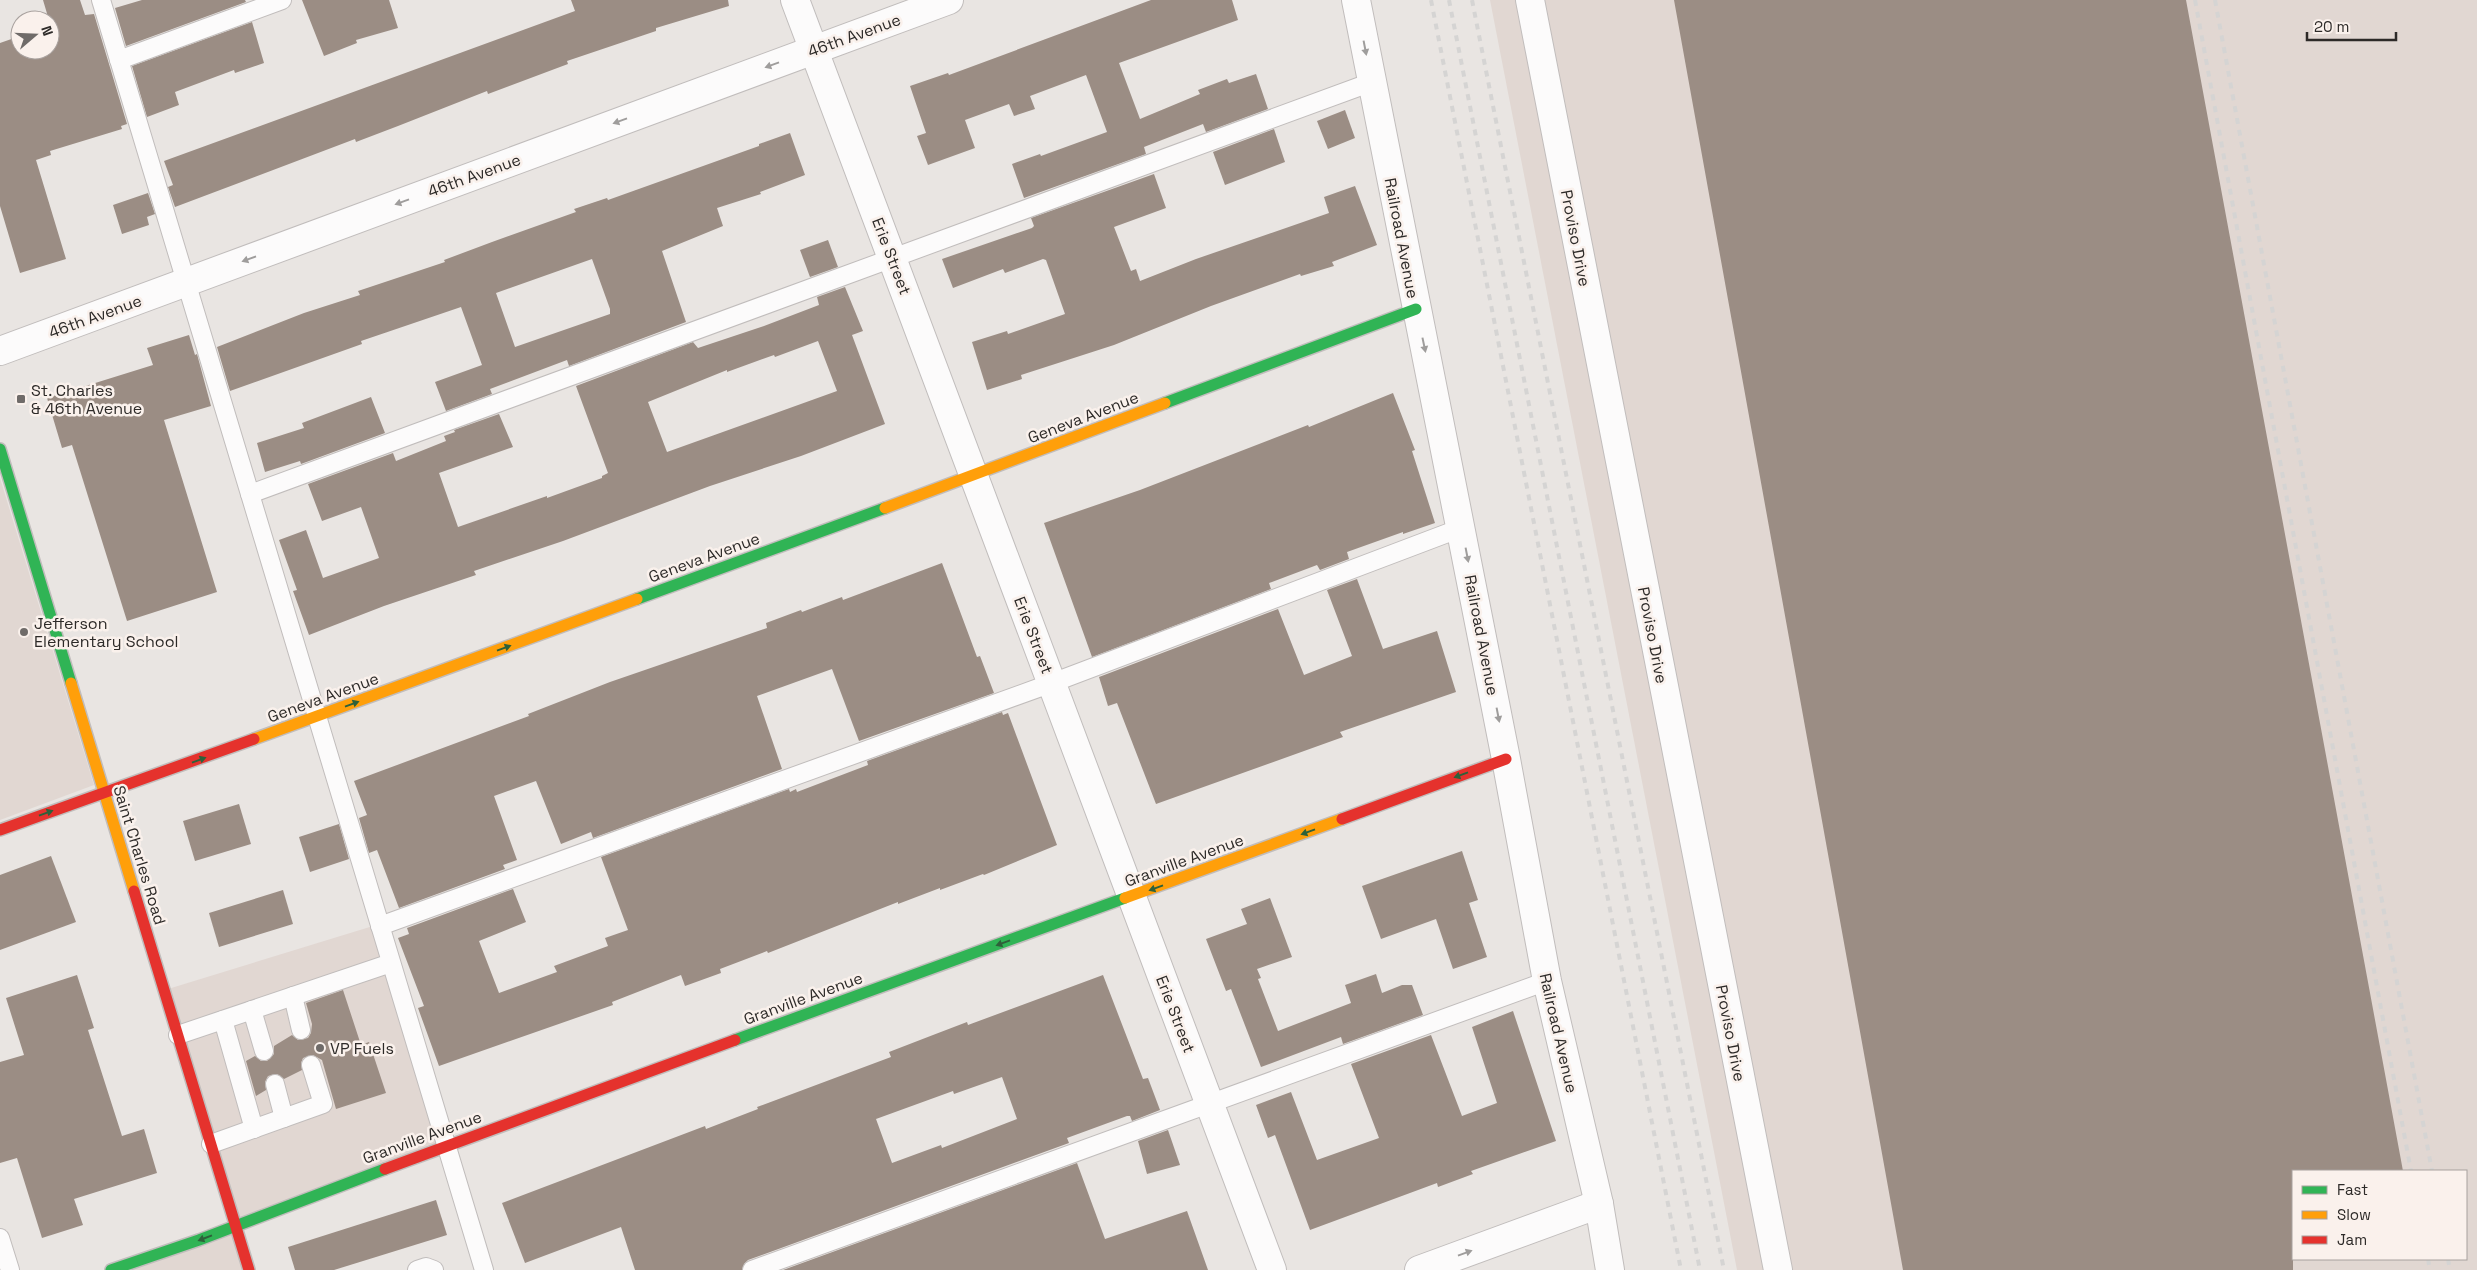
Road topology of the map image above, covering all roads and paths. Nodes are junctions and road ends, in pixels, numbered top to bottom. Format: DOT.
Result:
graph roads {
  1 [pos="101,0"];
  2 [pos="282,0"];
  3 [pos="794,0"];
  4 [pos="949,0"];
  5 [pos="1356,0"];
  6 [pos="1530,0"];
  7 [pos="813,50"];
  8 [pos="119,60"];
  9 [pos="1372,82"];
  10 [pos="893,259"];
  11 [pos="186,282"];
  12 [pos="1416,309"];
  13 [pos="0,351"];
  14 [pos="0,450"];
  15 [pos="974,475"];
  16 [pos="250,494"];
  17 [pos="1461,528"];
  18 [pos="1052,683"];
  19 [pos="317,716"];
  20 [pos="1506,758"];
  21 [pos="104,793"];
  22 [pos="0,830"];
  23 [pos="1132,896"];
  24 [pos="380,926"];
  25 [pos="391,963"];
  26 [pos="1547,981"];
  27 [pos="293,996"];
  28 [pos="252,1010"];
  29 [pos="223,1020"];
  30 [pos="302,1030"];
  31 [pos="178,1035"];
  32 [pos="264,1051"];
  33 [pos="311,1065"];
  34 [pos="275,1084"];
  35 [pos="1210,1104"];
  36 [pos="284,1118"];
  37 [pos="254,1129"];
  38 [pos="211,1144"];
  39 [pos="446,1145"];
  40 [pos="1599,1204"];
  41 [pos="236,1225"];
  42 [pos="0,1238"];
  43 [pos="10,1270"];
  44 [pos="112,1270"];
  45 [pos="249,1270"];
  46 [pos="417,1270"];
  47 [pos="434,1270"];
  48 [pos="484,1270"];
  49 [pos="752,1270"];
  50 [pos="1272,1270"];
  51 [pos="1419,1270"];
  52 [pos="1610,1270"];
  53 [pos="1778,1270"];
  1 -- 8 [label="lane"];
  2 -- 8 [label="lane"];
  3 -- 7 [label="street, Erie Street"];
  4 -- 7 [label="street, 46th Avenue"];
  5 -- 9 [label="street, Railroad Avenue, one-way"];
  6 -- 53 [label="street, Proviso Drive"];
  7 -- 10 [label="street, Erie Street"];
  7 -- 11 [label="street, 46th Avenue, one-way"];
  8 -- 11 [label="lane"];
  9 -- 10 [label="lane"];
  9 -- 12 [label="street, Railroad Avenue"];
  10 -- 15 [label="street, Erie Street"];
  10 -- 16 [label="lane"];
  11 -- 13 [label="street, 46th Avenue"];
  11 -- 16 [label="lane"];
  12 -- 15 [label="street, Geneva Avenue"];
  12 -- 17 [label="street, Railroad Avenue, one-way"];
  14 -- 21 [label="street, Saint Charles Road"];
  15 -- 18 [label="street, Erie Street"];
  19 -- 15 [label="street, Geneva Avenue, one-way"];
  16 -- 19 [label="lane"];
  17 -- 18 [label="lane"];
  17 -- 20 [label="street, Railroad Avenue, one-way"];
  18 -- 23 [label="street, Erie Street"];
  18 -- 24 [label="lane"];
  21 -- 19 [label="street, Geneva Avenue, one-way"];
  19 -- 24 [label="lane"];
  20 -- 23 [label="street, Granville Avenue, one-way"];
  20 -- 26 [label="street, Railroad Avenue"];
  22 -- 21 [label="street, Geneva Avenue, one-way"];
  21 -- 31 [label="street, Saint Charles Road"];
  23 -- 35 [label="street, Erie Street"];
  23 -- 39 [label="street, Granville Avenue, one-way"];
  24 -- 25 [label="lane"];
  25 -- 27 [label="lane"];
  25 -- 39 [label="lane"];
  26 -- 35 [label="lane"];
  26 -- 40 [label="street, Railroad Avenue"];
  27 -- 28 [label="lane"];
  27 -- 30 [label="lane"];
  28 -- 29 [label="lane"];
  28 -- 32 [label="lane"];
  29 -- 31 [label="lane"];
  29 -- 37 [label="lane"];
  31 -- 38 [label="street, Saint Charles Road"];
  33 -- 36 [label="lane"];
  34 -- 36 [label="lane"];
  35 -- 49 [label="lane"];
  35 -- 50 [label="street, Erie Street"];
  36 -- 37 [label="lane"];
  37 -- 38 [label="lane"];
  38 -- 41 [label="street, Saint Charles Road"];
  39 -- 41 [label="street, Granville Avenue"];
  39 -- 48 [label="lane"];
  51 -- 40 [label="street, one-way"];
  40 -- 52 [label="street, Railroad Avenue"];
  41 -- 44 [label="street, Granville Avenue, one-way"];
  41 -- 45 [label="street, Saint Charles Road"];
  42 -- 43 [label="lane"];
  46 -- 47 [label="lane"];
}
